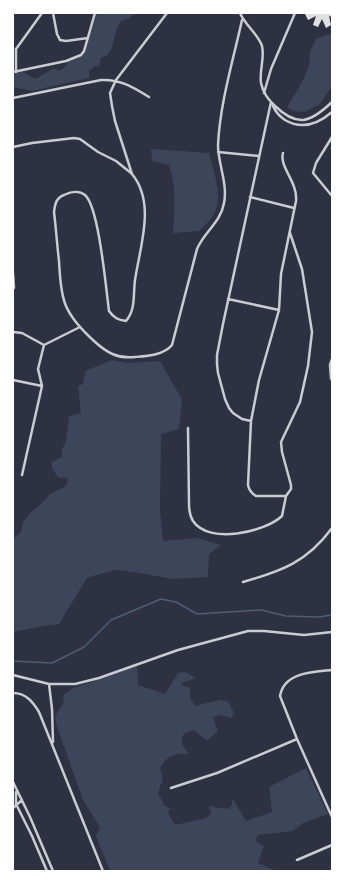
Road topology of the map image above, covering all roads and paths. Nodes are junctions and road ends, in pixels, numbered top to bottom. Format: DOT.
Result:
graph roads {
  1 [pos="42,13"];
  2 [pos="53,13"];
  3 [pos="95,13"];
  4 [pos="167,13"];
  5 [pos="240,13"];
  6 [pos="295,13"];
  7 [pos="242,20"];
  8 [pos="88,38"];
  9 [pos="15,72"];
  10 [pos="116,80"];
  11 [pos="264,93"];
  12 [pos="149,97"];
  13 [pos="13,98"];
  14 [pos="332,102"];
  15 [pos="272,103"];
  16 [pos="332,112"];
  17 [pos="332,137"];
  18 [pos="13,147"];
  19 [pos="218,152"];
  20 [pos="283,153"];
  21 [pos="259,156"];
  22 [pos="132,174"];
  23 [pos="332,196"];
  24 [pos="250,197"];
  25 [pos="294,208"];
  26 [pos="290,233"];
  27 [pos="13,273"];
  28 [pos="14,288"];
  29 [pos="228,299"];
  30 [pos="279,310"];
  31 [pos="80,327"];
  32 [pos="13,332"];
  33 [pos="44,344"];
  34 [pos="332,359"];
  35 [pos="331,379"];
  36 [pos="13,380"];
  37 [pos="42,386"];
  38 [pos="251,421"];
  39 [pos="188,428"];
  40 [pos="22,475"];
  41 [pos="286,496"];
  42 [pos="332,528"];
  43 [pos="243,582"];
  44 [pos="332,632"];
  45 [pos="332,670"];
  46 [pos="13,675"];
  47 [pos="49,684"];
  48 [pos="13,693"];
  49 [pos="297,739"];
  50 [pos="53,744"];
  51 [pos="13,782"];
  52 [pos="171,788"];
  53 [pos="16,791"];
  54 [pos="22,800"];
  55 [pos="16,804"];
  56 [pos="13,808"];
  57 [pos="332,817"];
  58 [pos="332,844"];
  59 [pos="297,860"];
  60 [pos="47,871"];
  61 [pos="53,871"];
  62 [pos="103,871"];
  1 -- 9 [label="street"];
  2 -- 8 [label="street"];
  3 -- 8 [label="street"];
  4 -- 10 [label="street"];
  5 -- 7 [label="street"];
  6 -- 11 [label="street"];
  7 -- 11 [label="street"];
  7 -- 19 [label="street"];
  8 -- 9 [label="street"];
  10 -- 12 [label="street"];
  10 -- 13 [label="street"];
  10 -- 22 [label="street"];
  11 -- 15 [label="street"];
  14 -- 15 [label="street"];
  15 -- 16 [label="street"];
  15 -- 21 [label="street"];
  17 -- 23 [label="street"];
  18 -- 22 [label="street"];
  19 -- 21 [label="street"];
  19 -- 31 [label="street"];
  20 -- 25 [label="street"];
  21 -- 24 [label="street"];
  22 -- 31 [label="street"];
  24 -- 25 [label="street"];
  24 -- 29 [label="street"];
  25 -- 26 [label="street"];
  26 -- 30 [label="street"];
  26 -- 41 [label="street"];
  27 -- 28 [label="street"];
  29 -- 30 [label="street"];
  29 -- 38 [label="street"];
  30 -- 38 [label="street"];
  31 -- 33 [label="street"];
  32 -- 33 [label="street"];
  33 -- 37 [label="street"];
  34 -- 35 [label="street"];
  36 -- 37 [label="street"];
  37 -- 40 [label="street"];
  38 -- 41 [label="street"];
  39 -- 41 [label="street"];
  42 -- 43 [label="street"];
  44 -- 47 [label="street"];
  45 -- 49 [label="street"];
  46 -- 47 [label="street"];
  47 -- 50 [label="street"];
  48 -- 50 [label="street"];
  49 -- 52 [label="street"];
  49 -- 57 [label="street"];
  50 -- 62 [label="street"];
  51 -- 53 [label="street"];
  53 -- 54 [label="street"];
  53 -- 55 [label="street"];
  54 -- 55 [label="street"];
  54 -- 61 [label="street"];
  55 -- 56 [label="street"];
  55 -- 60 [label="street"];
  58 -- 59 [label="street"];
}
